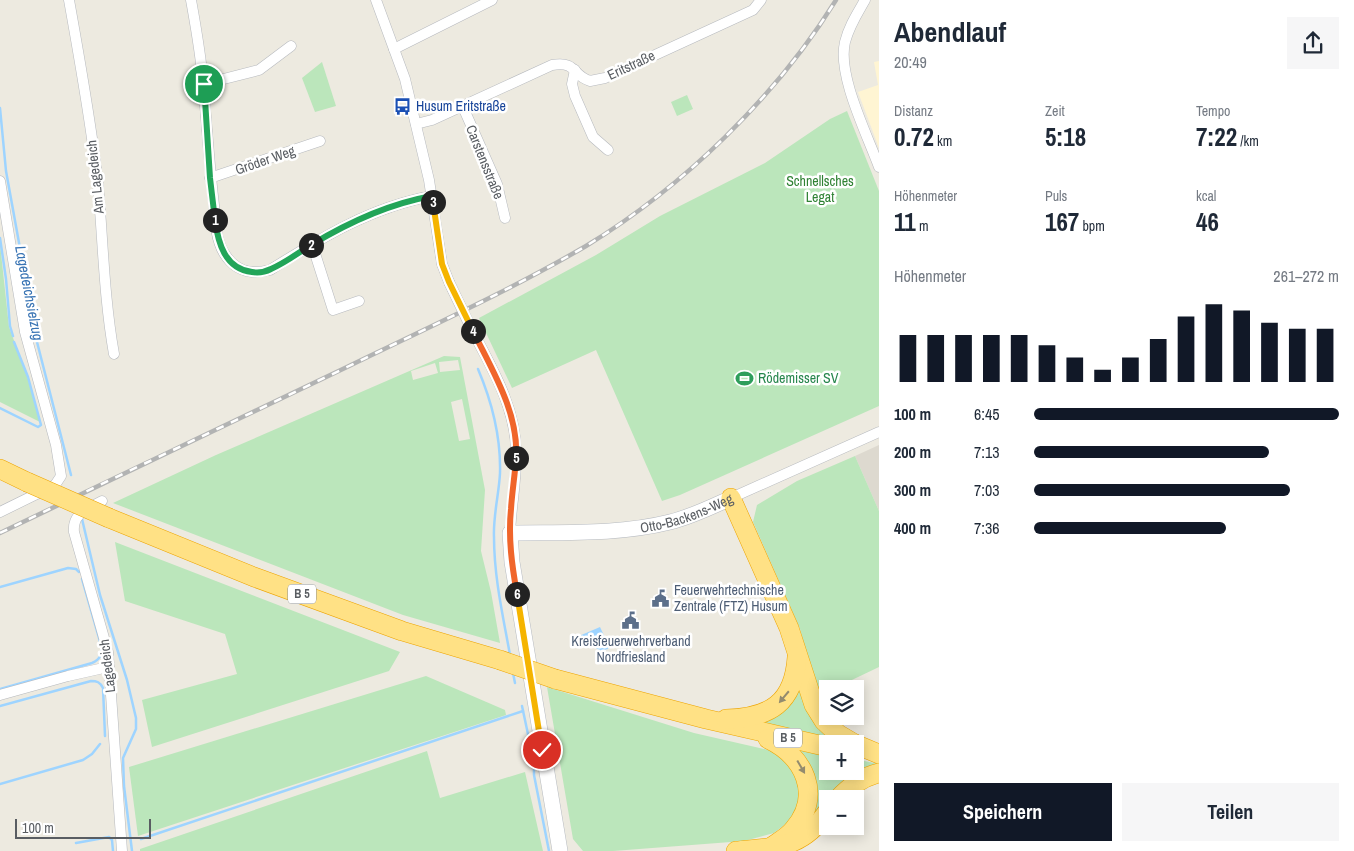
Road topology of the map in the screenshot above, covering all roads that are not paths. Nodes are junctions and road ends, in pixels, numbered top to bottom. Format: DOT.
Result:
graph roads {
  1 [pos="69,0"];
  2 [pos="191,0"];
  3 [pos="376,0"];
  4 [pos="492,0"];
  5 [pos="761,0"];
  6 [pos="865,0"];
  7 [pos="291,46"];
  8 [pos="394,49"];
  9 [pos="575,70"];
  10 [pos="204,84"];
  11 [pos="463,107"];
  12 [pos="416,124"];
  13 [pos="320,141"];
  14 [pos="608,150"];
  15 [pos="879,167"];
  16 [pos="210,178"];
  17 [pos="0,181"];
  18 [pos="432,196"];
  19 [pos="505,218"];
  20 [pos="312,244"];
  21 [pos="359,301"];
  22 [pos="114,354"];
  23 [pos="879,432"];
  24 [pos="0,469"];
  25 [pos="730,498"];
  26 [pos="106,509"];
  27 [pos="0,512"];
  28 [pos="510,533"];
  29 [pos="797,651"];
  30 [pos="108,667"];
  31 [pos="0,695"];
  32 [pos="706,719"];
  33 [pos="748,730"];
  34 [pos="840,735"];
  35 [pos="819,745"];
  36 [pos="864,748"];
  37 [pos="864,754"];
  38 [pos="879,756"];
  39 [pos="879,773"];
  40 [pos="846,790"];
  41 [pos="819,824"];
  42 [pos="770,848"];
  43 [pos="122,851"];
  44 [pos="560,851"];
  45 [pos="736,851"];
  1 -- 22 [label="street, Am Lagedeich"];
  2 -- 10 [label="street"];
  3 -- 8 [label="street"];
  4 -- 8 [label="street"];
  5 -- 9 [label="street, Eritstraße"];
  6 -- 15 [label="street"];
  7 -- 10 [label="street"];
  8 -- 12 [label="street"];
  9 -- 11 [label="street, Eritstraße"];
  9 -- 14 [label="street"];
  10 -- 16 [label="street"];
  11 -- 12 [label="street, Eritstraße"];
  11 -- 19 [label="street, Carstensstraße"];
  12 -- 18 [label="street"];
  13 -- 16 [label="street, Gröder Weg"];
  16 -- 20 [label="street"];
  17 -- 27 [label="street"];
  18 -- 20 [label="street"];
  18 -- 28 [label="street, bridge"];
  20 -- 21 [label="street"];
  23 -- 25 [label="street, Otto-Backens-Weg"];
  24 -- 26 [label="highway, B 5, bridge"];
  25 -- 28 [label="street, Otto-Backens-Weg"];
  25 -- 29 [label="highway"];
  26 -- 30 [label="street, Lagedeich"];
  26 -- 32 [label="highway, B 5, bridge"];
  28 -- 44 [label="street"];
  29 -- 32 [label="highway, one-way"];
  29 -- 34 [label="highway"];
  30 -- 31 [label="street"];
  30 -- 43 [label="street, Lagedeich"];
  32 -- 33 [label="highway, B 5"];
  33 -- 35 [label="highway, B 5"];
  33 -- 42 [label="highway, one-way"];
  36 -- 38 [label="highway"];
  37 -- 38 [label="highway"];
  39 -- 40 [label="highway"];
  41 -- 42 [label="highway"];
  42 -- 45 [label="highway"];
}
